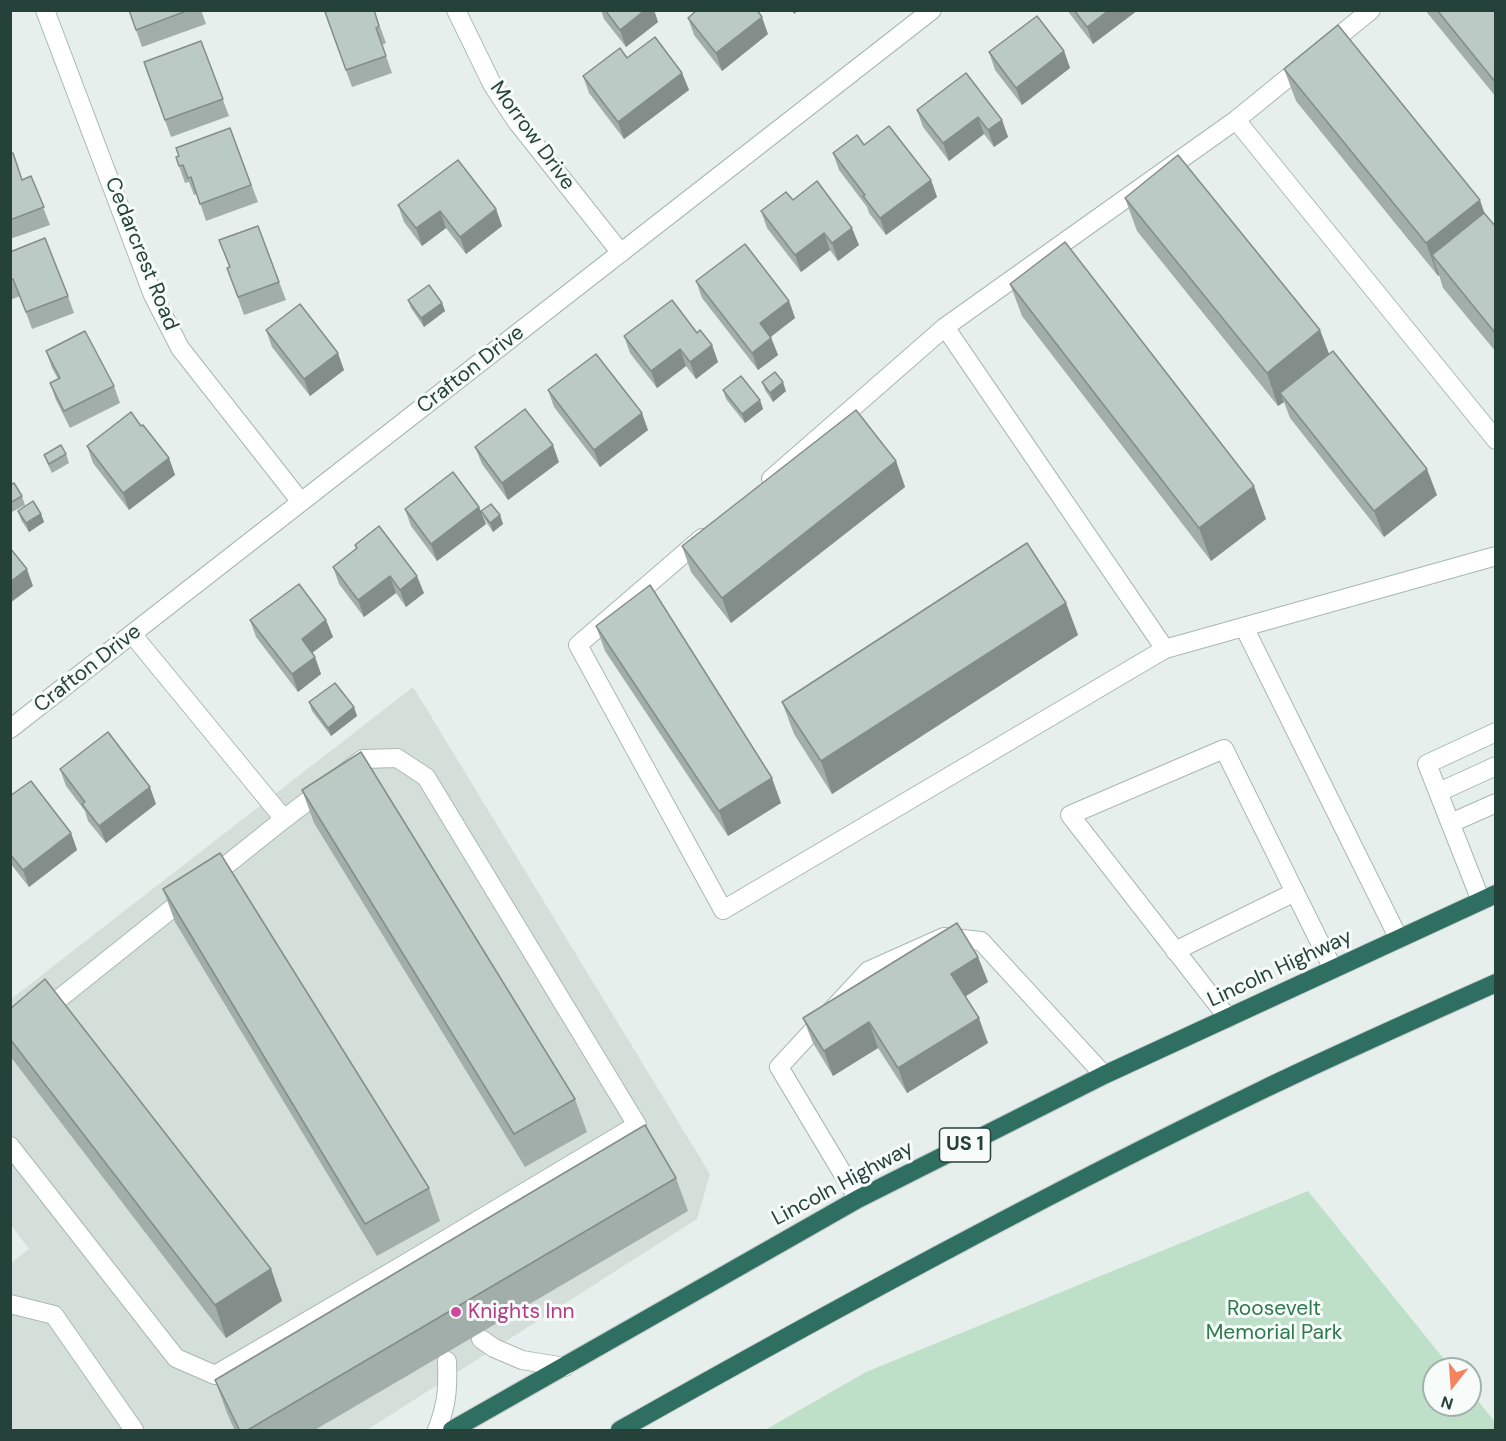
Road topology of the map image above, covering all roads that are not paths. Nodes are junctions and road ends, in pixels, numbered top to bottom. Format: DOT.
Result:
graph roads {
  1 [pos="45,10"];
  2 [pos="456,10"];
  3 [pos="932,10"];
  4 [pos="1371,10"];
  5 [pos="1236,120"];
  6 [pos="621,253"];
  7 [pos="945,327"];
  8 [pos="1496,440"];
  9 [pos="757,490"];
  10 [pos="301,502"];
  11 [pos="712,529"];
  12 [pos="1496,556"];
  13 [pos="1244,627"];
  14 [pos="132,634"];
  15 [pos="1165,649"];
  16 [pos="10,729"];
  17 [pos="1496,732"];
  18 [pos="1496,766"];
  19 [pos="1439,792"];
  20 [pos="1496,803"];
  21 [pos="284,819"];
  22 [pos="1451,823"];
  23 [pos="1295,892"];
  24 [pos="1488,897"];
  25 [pos="1399,939"];
  26 [pos="1175,951"];
  27 [pos="1333,969"];
  28 [pos="1496,982"];
  29 [pos="1228,1018"];
  30 [pos="10,1038"];
  31 [pos="1104,1075"];
  32 [pos="10,1146"];
  33 [pos="858,1199"];
  34 [pos="427,1250"];
  35 [pos="398,1268"];
  36 [pos="438,1270"];
  37 [pos="410,1287"];
  38 [pos="10,1304"];
  39 [pos="481,1339"];
  40 [pos="447,1361"];
  41 [pos="565,1367"];
  42 [pos="130,1429"];
  43 [pos="437,1431"];
  44 [pos="452,1431"];
  45 [pos="621,1431"];
  1 -- 10 [label="street, Cedarcrest Road"];
  2 -- 6 [label="street, Morrow Drive"];
  3 -- 6 [label="street, Crafton Drive"];
  4 -- 5 [label="street"];
  5 -- 7 [label="street"];
  5 -- 8 [label="street"];
  6 -- 10 [label="street, Crafton Drive"];
  7 -- 9 [label="street"];
  7 -- 15 [label="street"];
  10 -- 14 [label="street, Crafton Drive"];
  11 -- 15 [label="street"];
  12 -- 13 [label="street"];
  13 -- 15 [label="street"];
  13 -- 25 [label="street"];
  14 -- 16 [label="street, Crafton Drive"];
  14 -- 21 [label="street"];
  17 -- 19 [label="street"];
  18 -- 19 [label="street"];
  19 -- 22 [label="street"];
  20 -- 22 [label="street"];
  21 -- 30 [label="street"];
  21 -- 34 [label="street"];
  22 -- 24 [label="street"];
  23 -- 26 [label="street"];
  23 -- 26 [label="street"];
  23 -- 27 [label="street"];
  24 -- 25 [label="highway, Lincoln Highway / US 1"];
  25 -- 27 [label="highway, Lincoln Highway / US 1"];
  26 -- 29 [label="street"];
  27 -- 29 [label="highway, Lincoln Highway / US 1"];
  28 -- 45 [label="highway"];
  29 -- 31 [label="highway, Lincoln Highway / US 1"];
  31 -- 33 [label="highway, Lincoln Highway / US 1"];
  31 -- 33 [label="street"];
  32 -- 35 [label="street"];
  33 -- 41 [label="highway, Lincoln Highway / US 1"];
  34 -- 35 [label="street"];
  34 -- 36 [label="street"];
  35 -- 37 [label="street"];
  38 -- 42 [label="street"];
  39 -- 41 [label="street"];
  40 -- 43 [label="street"];
  41 -- 44 [label="highway, Lincoln Highway / US 1"];
}
